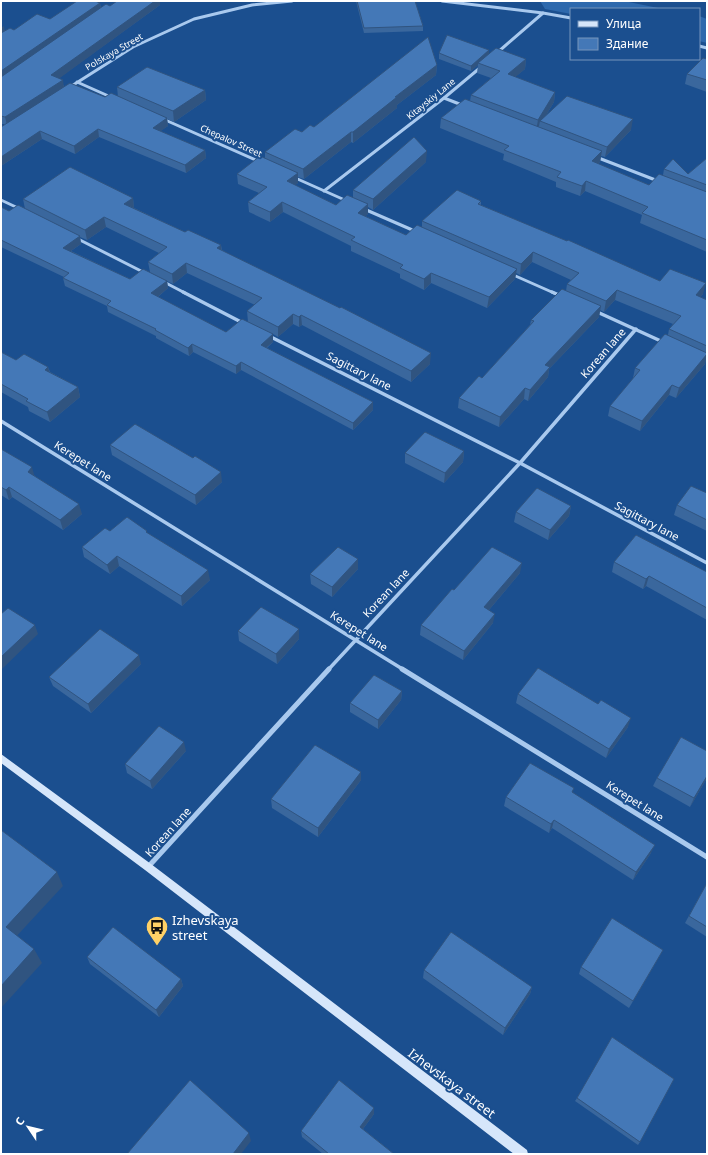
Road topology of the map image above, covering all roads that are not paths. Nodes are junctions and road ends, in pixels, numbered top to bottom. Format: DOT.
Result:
graph roads {
  1 [pos="292,1"];
  2 [pos="442,1"];
  3 [pos="543,13"];
  4 [pos="570,18"];
  5 [pos="497,53"];
  6 [pos="485,63"];
  7 [pos="77,82"];
  8 [pos="64,90"];
  9 [pos="444,98"];
  10 [pos="120,100"];
  11 [pos="466,107"];
  12 [pos="156,116"];
  13 [pos="590,155"];
  14 [pos="261,163"];
  15 [pos="289,175"];
  16 [pos="663,183"];
  17 [pos="324,191"];
  18 [pos="1,200"];
  19 [pos="353,204"];
  20 [pos="360,207"];
  21 [pos="22,210"];
  22 [pos="418,233"];
  23 [pos="72,236"];
  24 [pos="505,271"];
  25 [pos="150,275"];
  26 [pos="157,279"];
  27 [pos="563,297"];
  28 [pos="592,310"];
  29 [pos="250,326"];
  30 [pos="636,330"];
  31 [pos="264,333"];
  32 [pos="664,342"];
  33 [pos="1,421"];
  34 [pos="520,463"];
  35 [pos="707,563"];
  36 [pos="356,639"];
  37 [pos="1,758"];
  38 [pos="707,857"];
  39 [pos="148,868"];
  40 [pos="523,1154"];
  1 -- 7 [label="street, Polskaya Street"];
  2 -- 3 [label="street"];
  3 -- 4 [label="street"];
  3 -- 5 [label="street"];
  6 -- 9 [label="street, Kitayskiy Lane"];
  7 -- 8 [label="street, Polskaya Street"];
  7 -- 10 [label="street"];
  9 -- 11 [label="street"];
  9 -- 17 [label="street, Kitayskiy Lane"];
  12 -- 14 [label="street, Chepalov Street"];
  13 -- 16 [label="street"];
  15 -- 17 [label="street"];
  17 -- 19 [label="street"];
  18 -- 21 [label="street"];
  20 -- 22 [label="street"];
  23 -- 25 [label="street"];
  24 -- 27 [label="street"];
  26 -- 29 [label="street"];
  28 -- 30 [label="street"];
  30 -- 32 [label="street"];
  30 -- 34 [label="street, Korean lane"];
  31 -- 34 [label="street, Sagittary lane"];
  33 -- 36 [label="street, Kerepet lane"];
  34 -- 35 [label="street, Sagittary lane"];
  34 -- 36 [label="street, Korean lane"];
  36 -- 38 [label="street, Kerepet lane"];
  36 -- 39 [label="street, Korean lane"];
  37 -- 39 [label="main road, Izhevskaya street"];
  39 -- 40 [label="main road, Izhevskaya street"];
}
